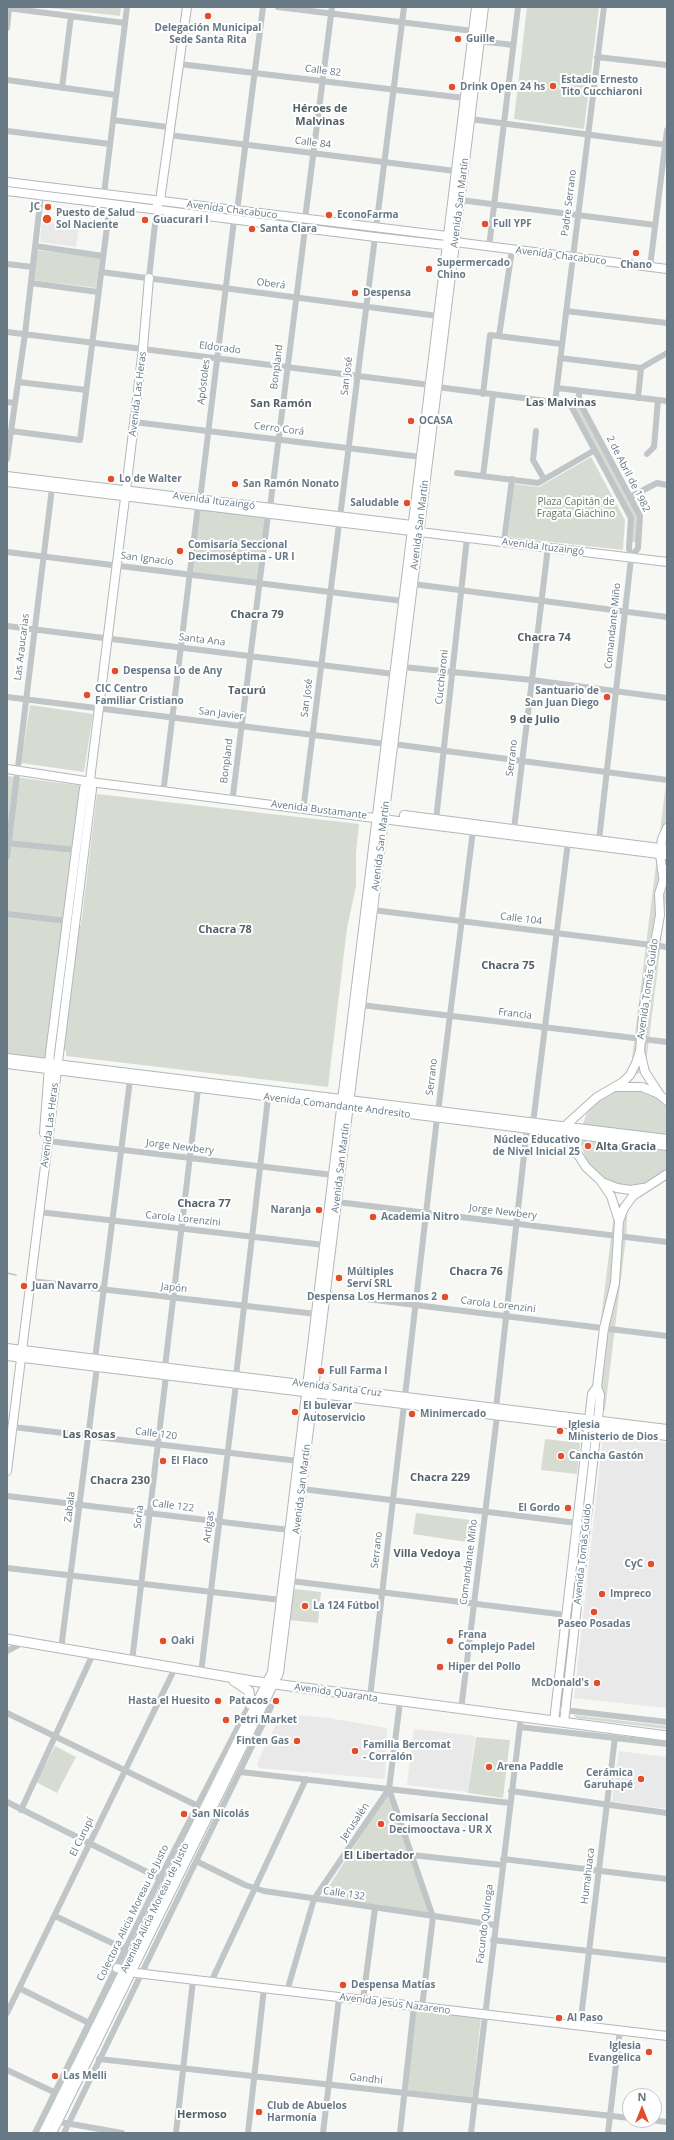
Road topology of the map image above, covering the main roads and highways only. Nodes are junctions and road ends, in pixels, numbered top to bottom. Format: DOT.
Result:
graph roads {
  1 [pos="186,7"];
  2 [pos="476,7"];
  3 [pos="484,7"];
  4 [pos="168,131"];
  5 [pos="7,182"];
  6 [pos="7,191"];
  7 [pos="158,204"];
  8 [pos="447,236"];
  9 [pos="455,242"];
  10 [pos="445,245"];
  11 [pos="667,269"];
  12 [pos="149,278"];
  13 [pos="433,386"];
  14 [pos="7,476"];
  15 [pos="7,482"];
  16 [pos="126,493"];
  17 [pos="414,530"];
  18 [pos="667,562"];
  19 [pos="389,744"];
  20 [pos="7,769"];
  21 [pos="90,780"];
  22 [pos="381,815"];
  23 [pos="667,828"];
  24 [pos="664,851"];
  25 [pos="667,869"];
  26 [pos="664,880"];
  27 [pos="640,1051"];
  28 [pos="7,1058"];
  29 [pos="7,1064"];
  30 [pos="53,1067"];
  31 [pos="615,1088"];
  32 [pos="660,1095"];
  33 [pos="667,1101"];
  34 [pos="345,1103"];
  35 [pos="590,1103"];
  36 [pos="564,1130"];
  37 [pos="578,1131"];
  38 [pos="630,1138"];
  39 [pos="667,1139"];
  40 [pos="667,1146"];
  41 [pos="582,1159"];
  42 [pos="667,1174"];
  43 [pos="600,1180"];
  44 [pos="645,1188"];
  45 [pos="619,1221"];
  46 [pos="7,1348"];
  47 [pos="20,1353"];
  48 [pos="7,1356"];
  49 [pos="310,1388"];
  50 [pos="593,1424"];
  51 [pos="9,1426"];
  52 [pos="667,1429"];
  53 [pos="7,1436"];
  54 [pos="667,1436"];
  55 [pos="7,1471"];
  56 [pos="7,1639"];
  57 [pos="227,1677"];
  58 [pos="271,1684"];
  59 [pos="250,1704"];
  60 [pos="554,1721"];
  61 [pos="564,1722"];
  62 [pos="667,1736"];
  63 [pos="175,1886"];
  64 [pos="124,1971"];
  65 [pos="667,2036"];
  66 [pos="50,2120"];
  67 [pos="43,2133"];
  68 [pos="52,2133"];
  1 -- 4 [label="main road, Avenida Las Heras"];
  1 -- 4 [label="main road, Avenida Las Heras"];
  2 -- 8 [label="main road, Avenida San Martín"];
  3 -- 9 [label="main road, Avenida San Martín"];
  4 -- 7 [label="main road, Avenida Las Heras"];
  5 -- 7 [label="main road, Avenida Chacabuco"];
  6 -- 7 [label="main road, Avenida Chacabuco"];
  7 -- 8 [label="main road, Avenida Chacabuco"];
  7 -- 10 [label="main road, Avenida Chacabuco"];
  8 -- 9 [label="main road, Avenida Chacabuco"];
  8 -- 10 [label="main road, Avenida San Martín"];
  9 -- 10 [label="main road, Avenida Chacabuco"];
  9 -- 11 [label="main road, Avenida Chacabuco"];
  9 -- 13 [label="main road, Avenida San Martín"];
  10 -- 13 [label="main road, Avenida San Martín"];
  12 -- 16 [label="main road, Avenida Las Heras"];
  13 -- 17 [label="main road, Avenida San Martín"];
  13 -- 17 [label="main road, Avenida San Martín"];
  14 -- 16 [label="main road, Avenida Ituzaingó"];
  15 -- 16 [label="main road, Avenida Ituzaingó"];
  16 -- 17 [label="main road, Avenida Ituzaingó"];
  16 -- 21 [label="main road, Avenida Las Heras"];
  17 -- 18 [label="main road, Avenida Ituzaingó"];
  17 -- 19 [label="main road, Avenida San Martín"];
  17 -- 19 [label="main road, Avenida San Martín"];
  19 -- 22 [label="main road, Avenida San Martín"];
  20 -- 21 [label="main road, Avenida Bustamante"];
  21 -- 22 [label="main road, Avenida Bustamante"];
  21 -- 22 [label="main road, Avenida Bustamante"];
  21 -- 30 [label="main road, Avenida Las Heras"];
  21 -- 30 [label="main road, Avenida Las Heras"];
  22 -- 24 [label="main road, Avenida Bustamante"];
  22 -- 24 [label="main road, Avenida Bustamante"];
  22 -- 34 [label="main road, Avenida San Martín"];
  22 -- 34 [label="main road, Avenida San Martín"];
  23 -- 24 [label="main road, Avenida Tomás Guido"];
  24 -- 26 [label="main road, Avenida Tomás Guido"];
  25 -- 26 [label="main road, Avenida Tomás Guido"];
  26 -- 27 [label="main road, Avenida Tomás Guido"];
  27 -- 31 [label="main road, Avenida Tomás Guido"];
  27 -- 32 [label="main road, Avenida Tomás Guido"];
  28 -- 30 [label="main road, Avenida Comandante Andresito"];
  29 -- 30 [label="main road, Avenida Comandante Andresito"];
  30 -- 34 [label="main road, Avenida Comandante Andresito"];
  30 -- 34 [label="main road, Avenida Comandante Andresito"];
  30 -- 47 [label="main road, Avenida Las Heras"];
  30 -- 47 [label="main road, Avenida Las Heras"];
  31 -- 32 [label="main road, Avenida Tomás Guido"];
  31 -- 35 [label="main road, Avenida Tomás Guido"];
  32 -- 33 [label="main road, Avenida Tomás Guido"];
  34 -- 36 [label="main road, Avenida Comandante Andresito"];
  34 -- 49 [label="main road, Avenida San Martín"];
  34 -- 49 [label="main road, Avenida San Martín"];
  35 -- 36 [label="main road, Avenida Tomás Guido"];
  35 -- 37 [label="main road, Avenida Tomás Guido"];
  36 -- 37 [label="main road, Avenida Comandante Andresito"];
  36 -- 41 [label="main road, Avenida Tomás Guido"];
  37 -- 38 [label="main road, Avenida Comandante Andresito"];
  37 -- 41 [label="main road, Avenida Tomás Guido"];
  38 -- 39 [label="main road, Avenida Comandante Andresito"];
  38 -- 40 [label="main road, Avenida Comandante Andresito"];
  41 -- 43 [label="main road, Avenida Tomás Guido"];
  42 -- 44 [label="main road, Avenida Tomás Guido"];
  43 -- 44 [label="main road, Avenida Tomás Guido"];
  43 -- 45 [label="main road, Avenida Tomás Guido"];
  44 -- 45 [label="main road, Avenida Tomás Guido"];
  45 -- 50 [label="main road, Avenida Tomás Guido"];
  46 -- 47 [label="main road, Avenida Santa Cruz"];
  47 -- 48 [label="main road, Avenida Santa Cruz"];
  47 -- 49 [label="main road, Avenida Santa Cruz"];
  47 -- 51 [label="main road, Avenida Las Heras"];
  49 -- 50 [label="main road, Avenida Santa Cruz"];
  49 -- 50 [label="main road, Avenida Santa Cruz"];
  49 -- 58 [label="main road, Avenida San Martín"];
  49 -- 58 [label="main road, Avenida San Martín"];
  50 -- 52 [label="main road, Avenida Santa Cruz"];
  50 -- 54 [label="main road, Avenida Santa Cruz"];
  50 -- 60 [label="main road, Avenida Tomás Guido"];
  50 -- 61 [label="main road, Avenida Tomás Guido"];
  51 -- 53 [label="main road, Avenida Las Heras"];
  51 -- 55 [label="main road, Avenida Las Heras"];
  56 -- 57 [label="highway, Avenida Quaranta"];
  57 -- 58 [label="highway, Avenida Quaranta"];
  57 -- 59 [label="highway"];
  58 -- 60 [label="highway, Avenida Quaranta"];
  58 -- 63 [label="main road, Avenida Alicia Moreau de Justo"];
  58 -- 63 [label="main road, Avenida Alicia Moreau de Justo"];
  60 -- 61 [label="highway, Avenida Quaranta"];
  61 -- 62 [label="highway, Avenida Quaranta"];
  63 -- 64 [label="main road, Avenida Alicia Moreau de Justo"];
  63 -- 64 [label="main road, Avenida Alicia Moreau de Justo"];
  64 -- 65 [label="main road, Avenida Jesús Nazareno"];
  64 -- 66 [label="main road, Avenida Alicia Moreau de Justo"];
  64 -- 66 [label="main road, Avenida Alicia Moreau de Justo"];
  66 -- 67 [label="main road, Avenida Alicia Moreau de Justo"];
  66 -- 68 [label="main road, Avenida Alicia Moreau de Justo"];
}
